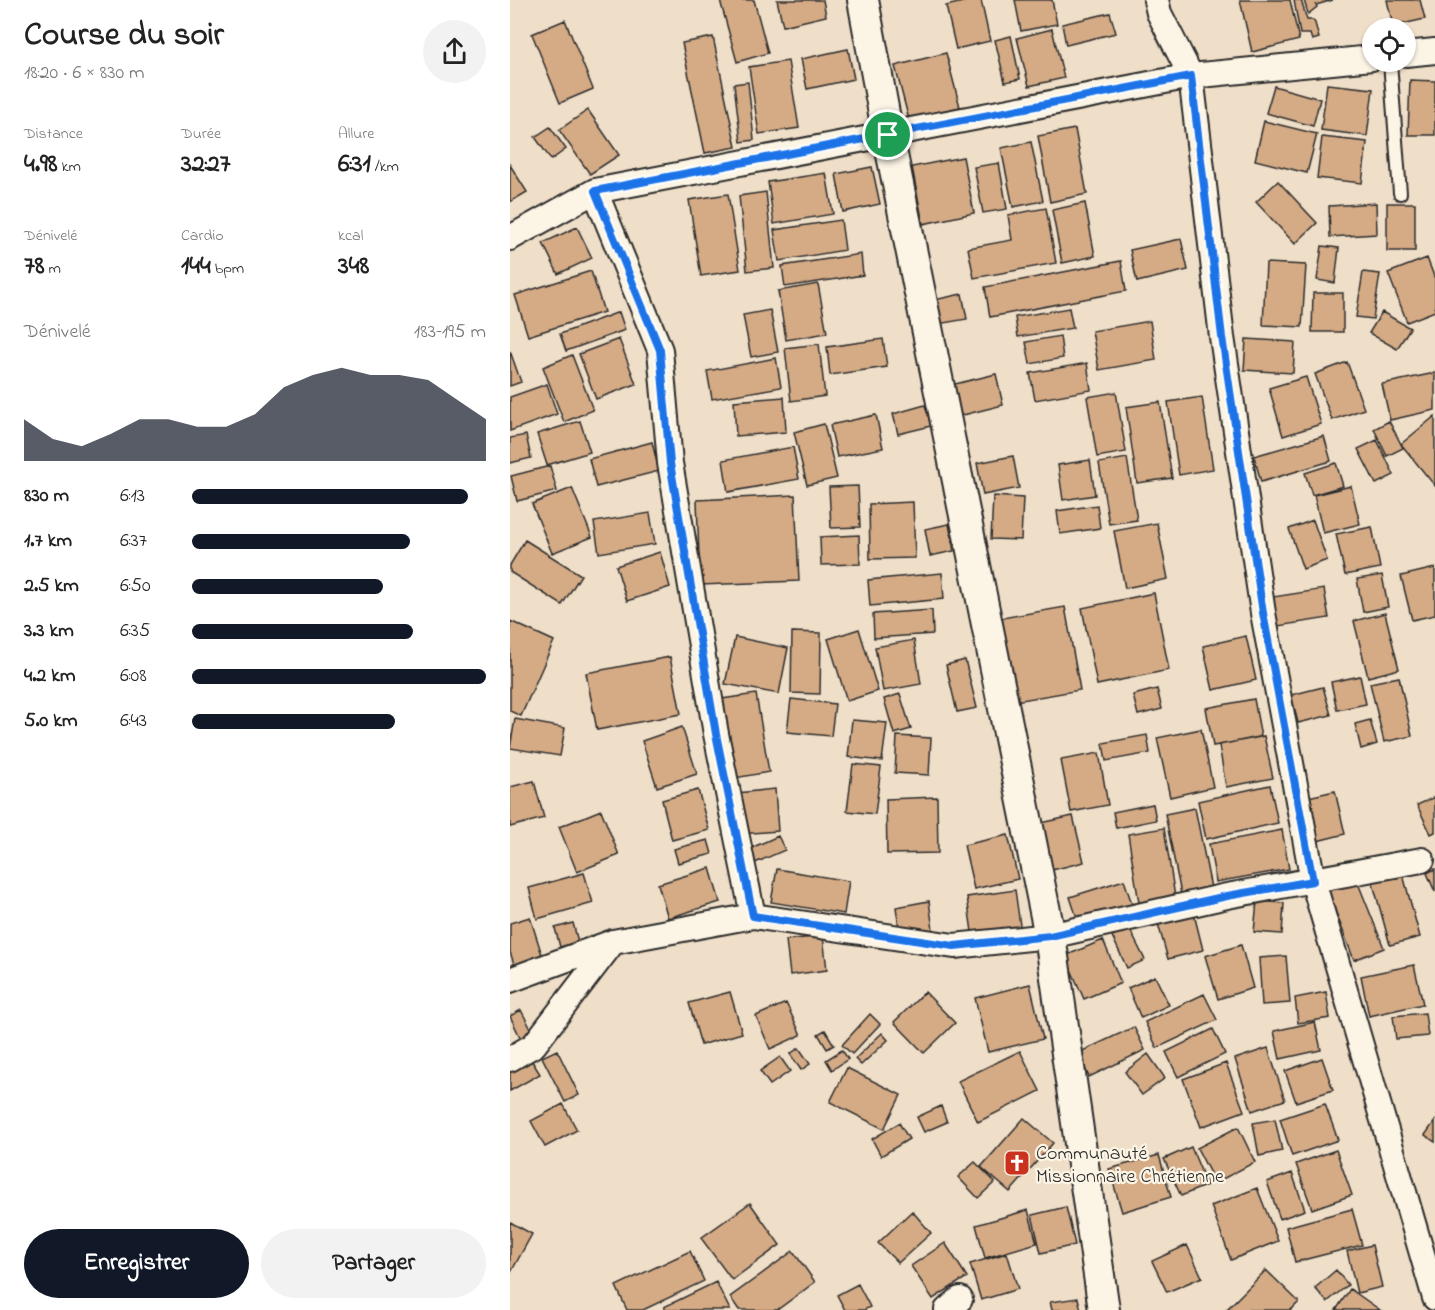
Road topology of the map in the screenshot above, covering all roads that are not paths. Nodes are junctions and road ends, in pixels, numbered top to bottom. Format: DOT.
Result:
graph roads {
  1 [pos="863,0"];
  2 [pos="1156,0"];
  3 [pos="1435,51"];
  4 [pos="1416,53"];
  5 [pos="1362,59"];
  6 [pos="1391,72"];
  7 [pos="1191,76"];
  8 [pos="888,135"];
  9 [pos="595,191"];
  10 [pos="1400,193"];
  11 [pos="510,238"];
  12 [pos="1422,860"];
  13 [pos="1313,881"];
  14 [pos="753,916"];
  15 [pos="1050,936"];
  16 [pos="613,942"];
  17 [pos="510,980"];
  18 [pos="510,1059"];
  19 [pos="1435,1298"];
  20 [pos="1104,1310"];
  1 -- 8 [label="street"];
  2 -- 7 [label="street"];
  3 -- 4 [label="street"];
  5 -- 7 [label="street"];
  6 -- 10 [label="lane"];
  7 -- 8 [label="street"];
  7 -- 13 [label="street"];
  8 -- 9 [label="street"];
  8 -- 15 [label="street"];
  9 -- 11 [label="street"];
  9 -- 14 [label="street"];
  12 -- 13 [label="street"];
  13 -- 15 [label="street"];
  13 -- 19 [label="street"];
  14 -- 15 [label="street"];
  14 -- 16 [label="street"];
  15 -- 20 [label="street"];
  16 -- 17 [label="street"];
  16 -- 18 [label="street"];
}
